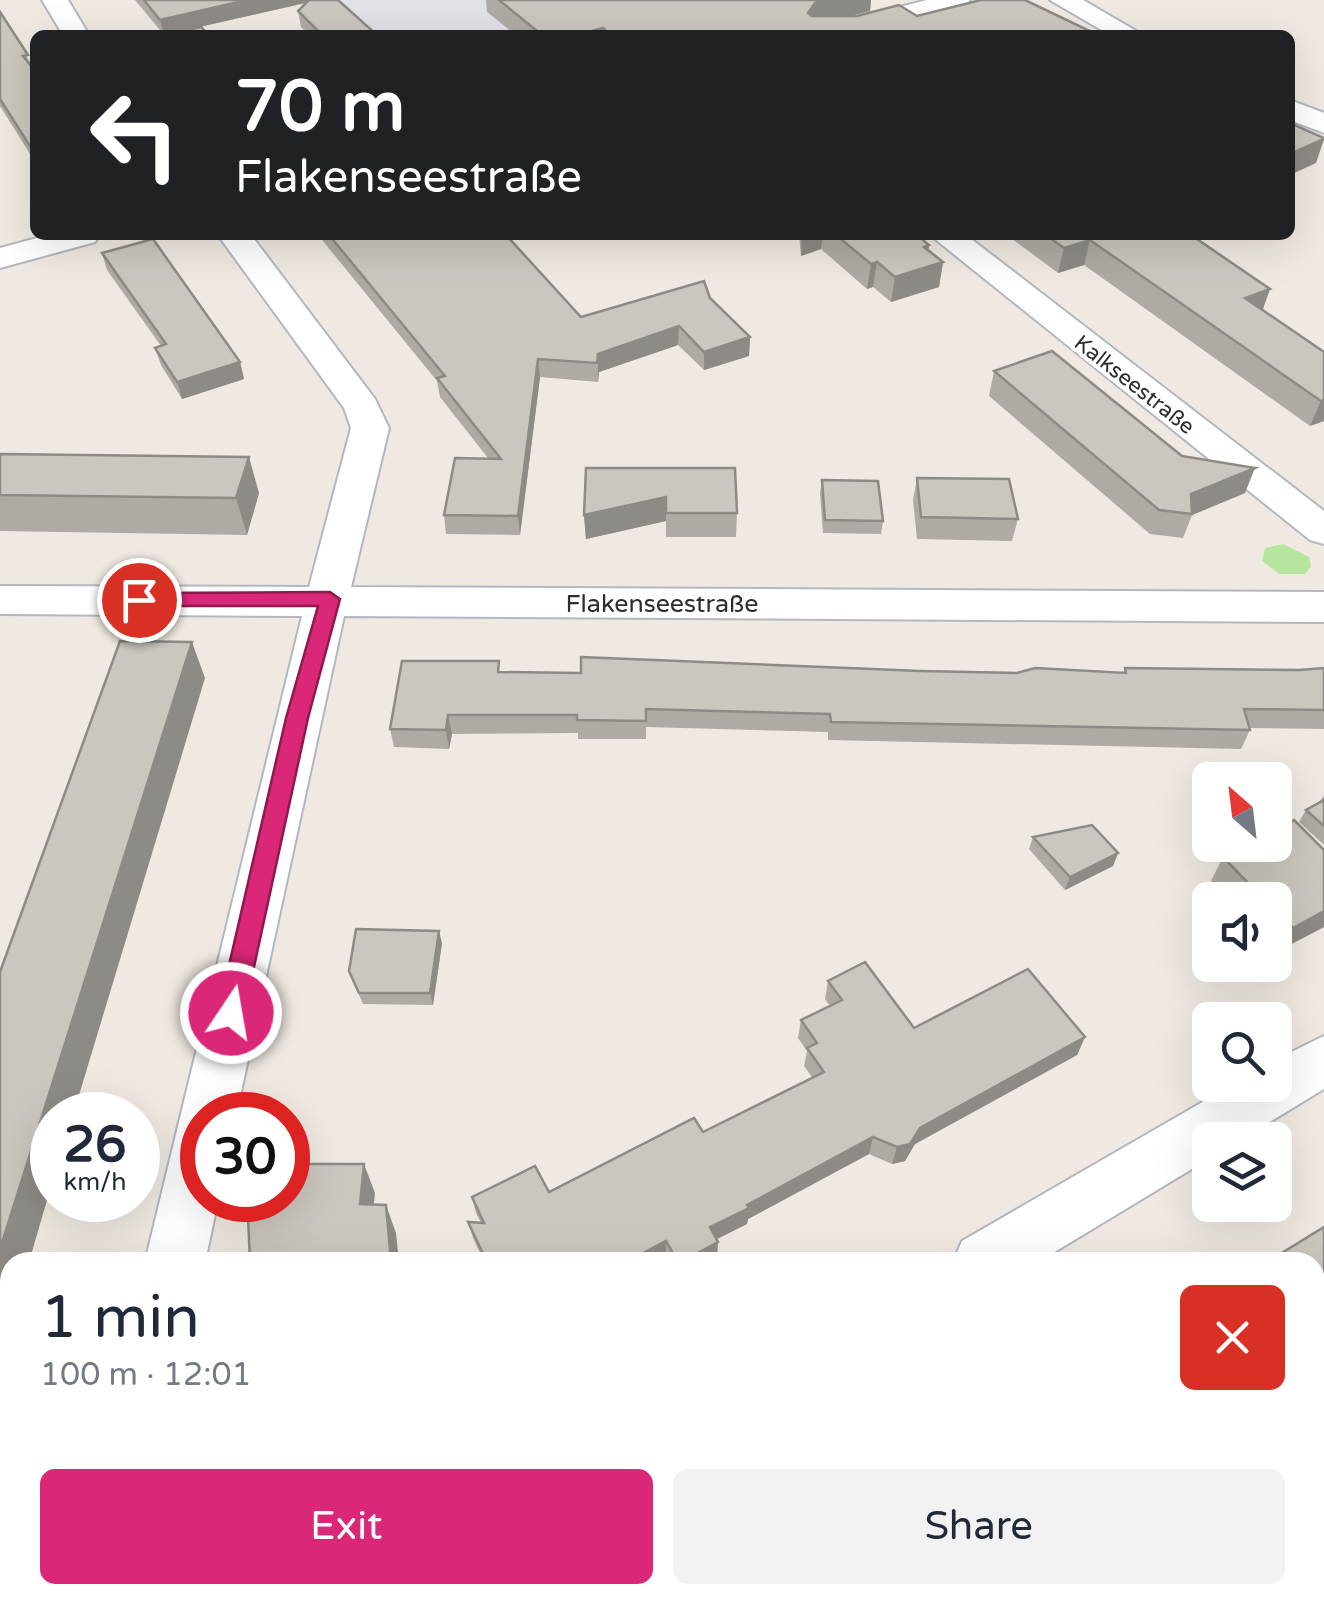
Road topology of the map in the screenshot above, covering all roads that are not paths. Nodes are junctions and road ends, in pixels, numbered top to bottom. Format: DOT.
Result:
graph roads {
  1 [pos="55,0"];
  2 [pos="956,0"];
  3 [pos="1062,0"];
  4 [pos="912,5"];
  5 [pos="73,30"];
  6 [pos="838,30"];
  7 [pos="1120,30"];
  8 [pos="1295,112"];
  9 [pos="1324,124"];
  10 [pos="66,240"];
  11 [pos="238,240"];
  12 [pos="952,240"];
  13 [pos="0,258"];
  14 [pos="1324,532"];
  15 [pos="330,599"];
  16 [pos="0,600"];
  17 [pos="1324,607"];
  18 [pos="1324,1060"];
  19 [pos="213,1092"];
  20 [pos="184,1222"];
  21 [pos="177,1252"];
  22 [pos="1001,1252"];
  1 -- 5 [label="street"];
  2 -- 4 [label="street"];
  3 -- 7 [label="street"];
  4 -- 6 [label="street"];
  8 -- 9 [label="street"];
  10 -- 13 [label="street"];
  11 -- 15 [label="street"];
  12 -- 14 [label="street, Kalkseestraße"];
  15 -- 16 [label="street, Flakenseestraße"];
  15 -- 17 [label="street, Flakenseestraße"];
  15 -- 19 [label="street"];
  18 -- 22 [label="street"];
  20 -- 21 [label="street"];
}
